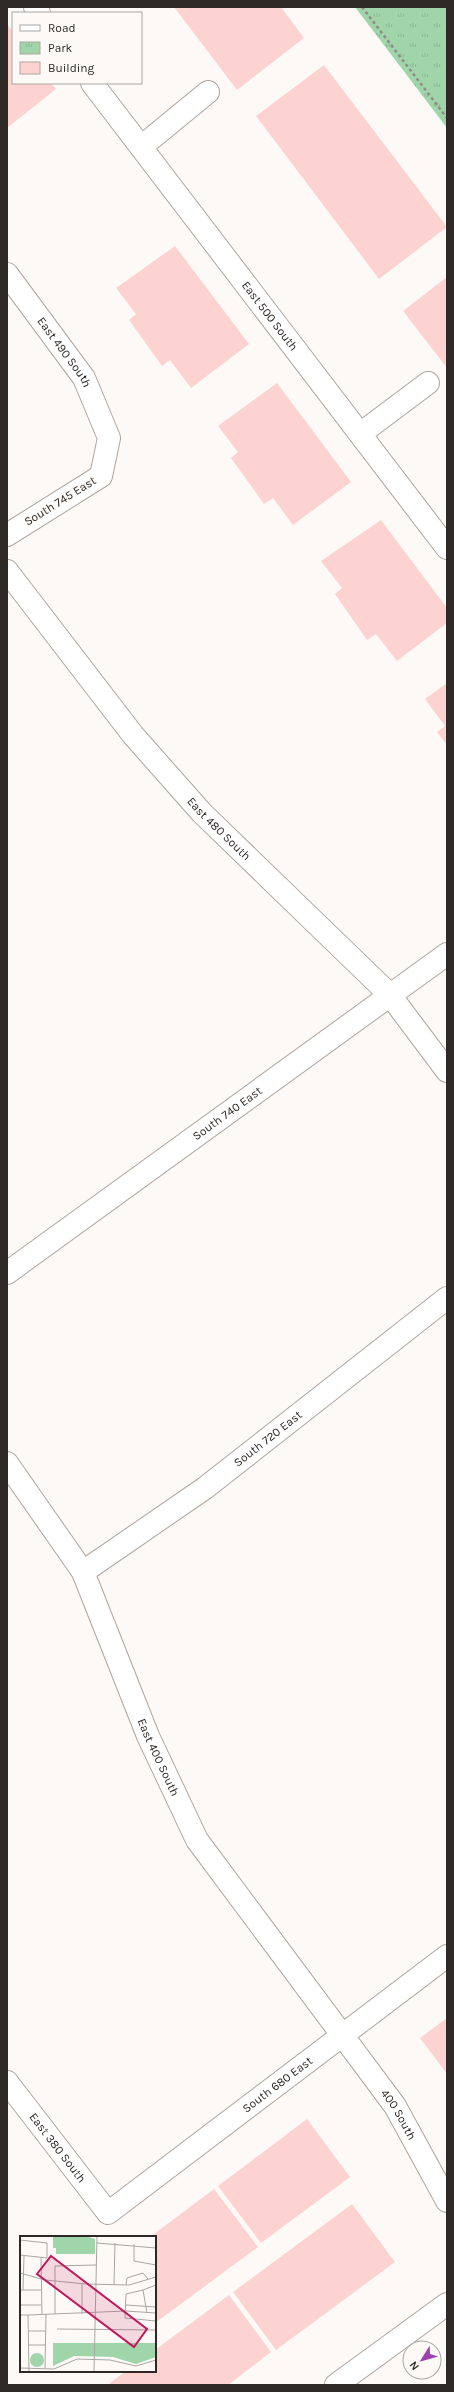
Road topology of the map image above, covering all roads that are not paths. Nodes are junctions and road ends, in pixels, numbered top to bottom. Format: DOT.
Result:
graph roads {
  1 [pos="93,84"];
  2 [pos="208,92"];
  3 [pos="141,147"];
  4 [pos="7,274"];
  5 [pos="428,383"];
  6 [pos="360,434"];
  7 [pos="108,438"];
  8 [pos="7,535"];
  9 [pos="447,548"];
  10 [pos="7,571"];
  11 [pos="447,954"];
  12 [pos="390,995"];
  13 [pos="447,1071"];
  14 [pos="7,1272"];
  15 [pos="447,1298"];
  16 [pos="7,1463"];
  17 [pos="83,1572"];
  18 [pos="447,1956"];
  19 [pos="342,2034"];
  20 [pos="7,2082"];
  21 [pos="447,2201"];
  22 [pos="108,2213"];
  23 [pos="447,2304"];
  24 [pos="336,2385"];
  1 -- 3 [label="street, East 500 South"];
  2 -- 3 [label="street"];
  3 -- 6 [label="street, East 500 South"];
  4 -- 7 [label="street, East 490 South"];
  5 -- 6 [label="street"];
  6 -- 9 [label="street, East 500 South"];
  7 -- 8 [label="street, South 745 East"];
  10 -- 12 [label="street, East 480 South"];
  11 -- 12 [label="street, South 740 East"];
  12 -- 13 [label="street, East 480 South"];
  12 -- 14 [label="street, South 740 East"];
  15 -- 17 [label="street, South 720 East"];
  16 -- 17 [label="street, East 400 South"];
  17 -- 19 [label="street, East 400 South"];
  18 -- 19 [label="street, South 680 East"];
  19 -- 21 [label="street, 400 South"];
  19 -- 22 [label="street, South 680 East"];
  20 -- 22 [label="street, East 380 South"];
  23 -- 24 [label="street"];
}
